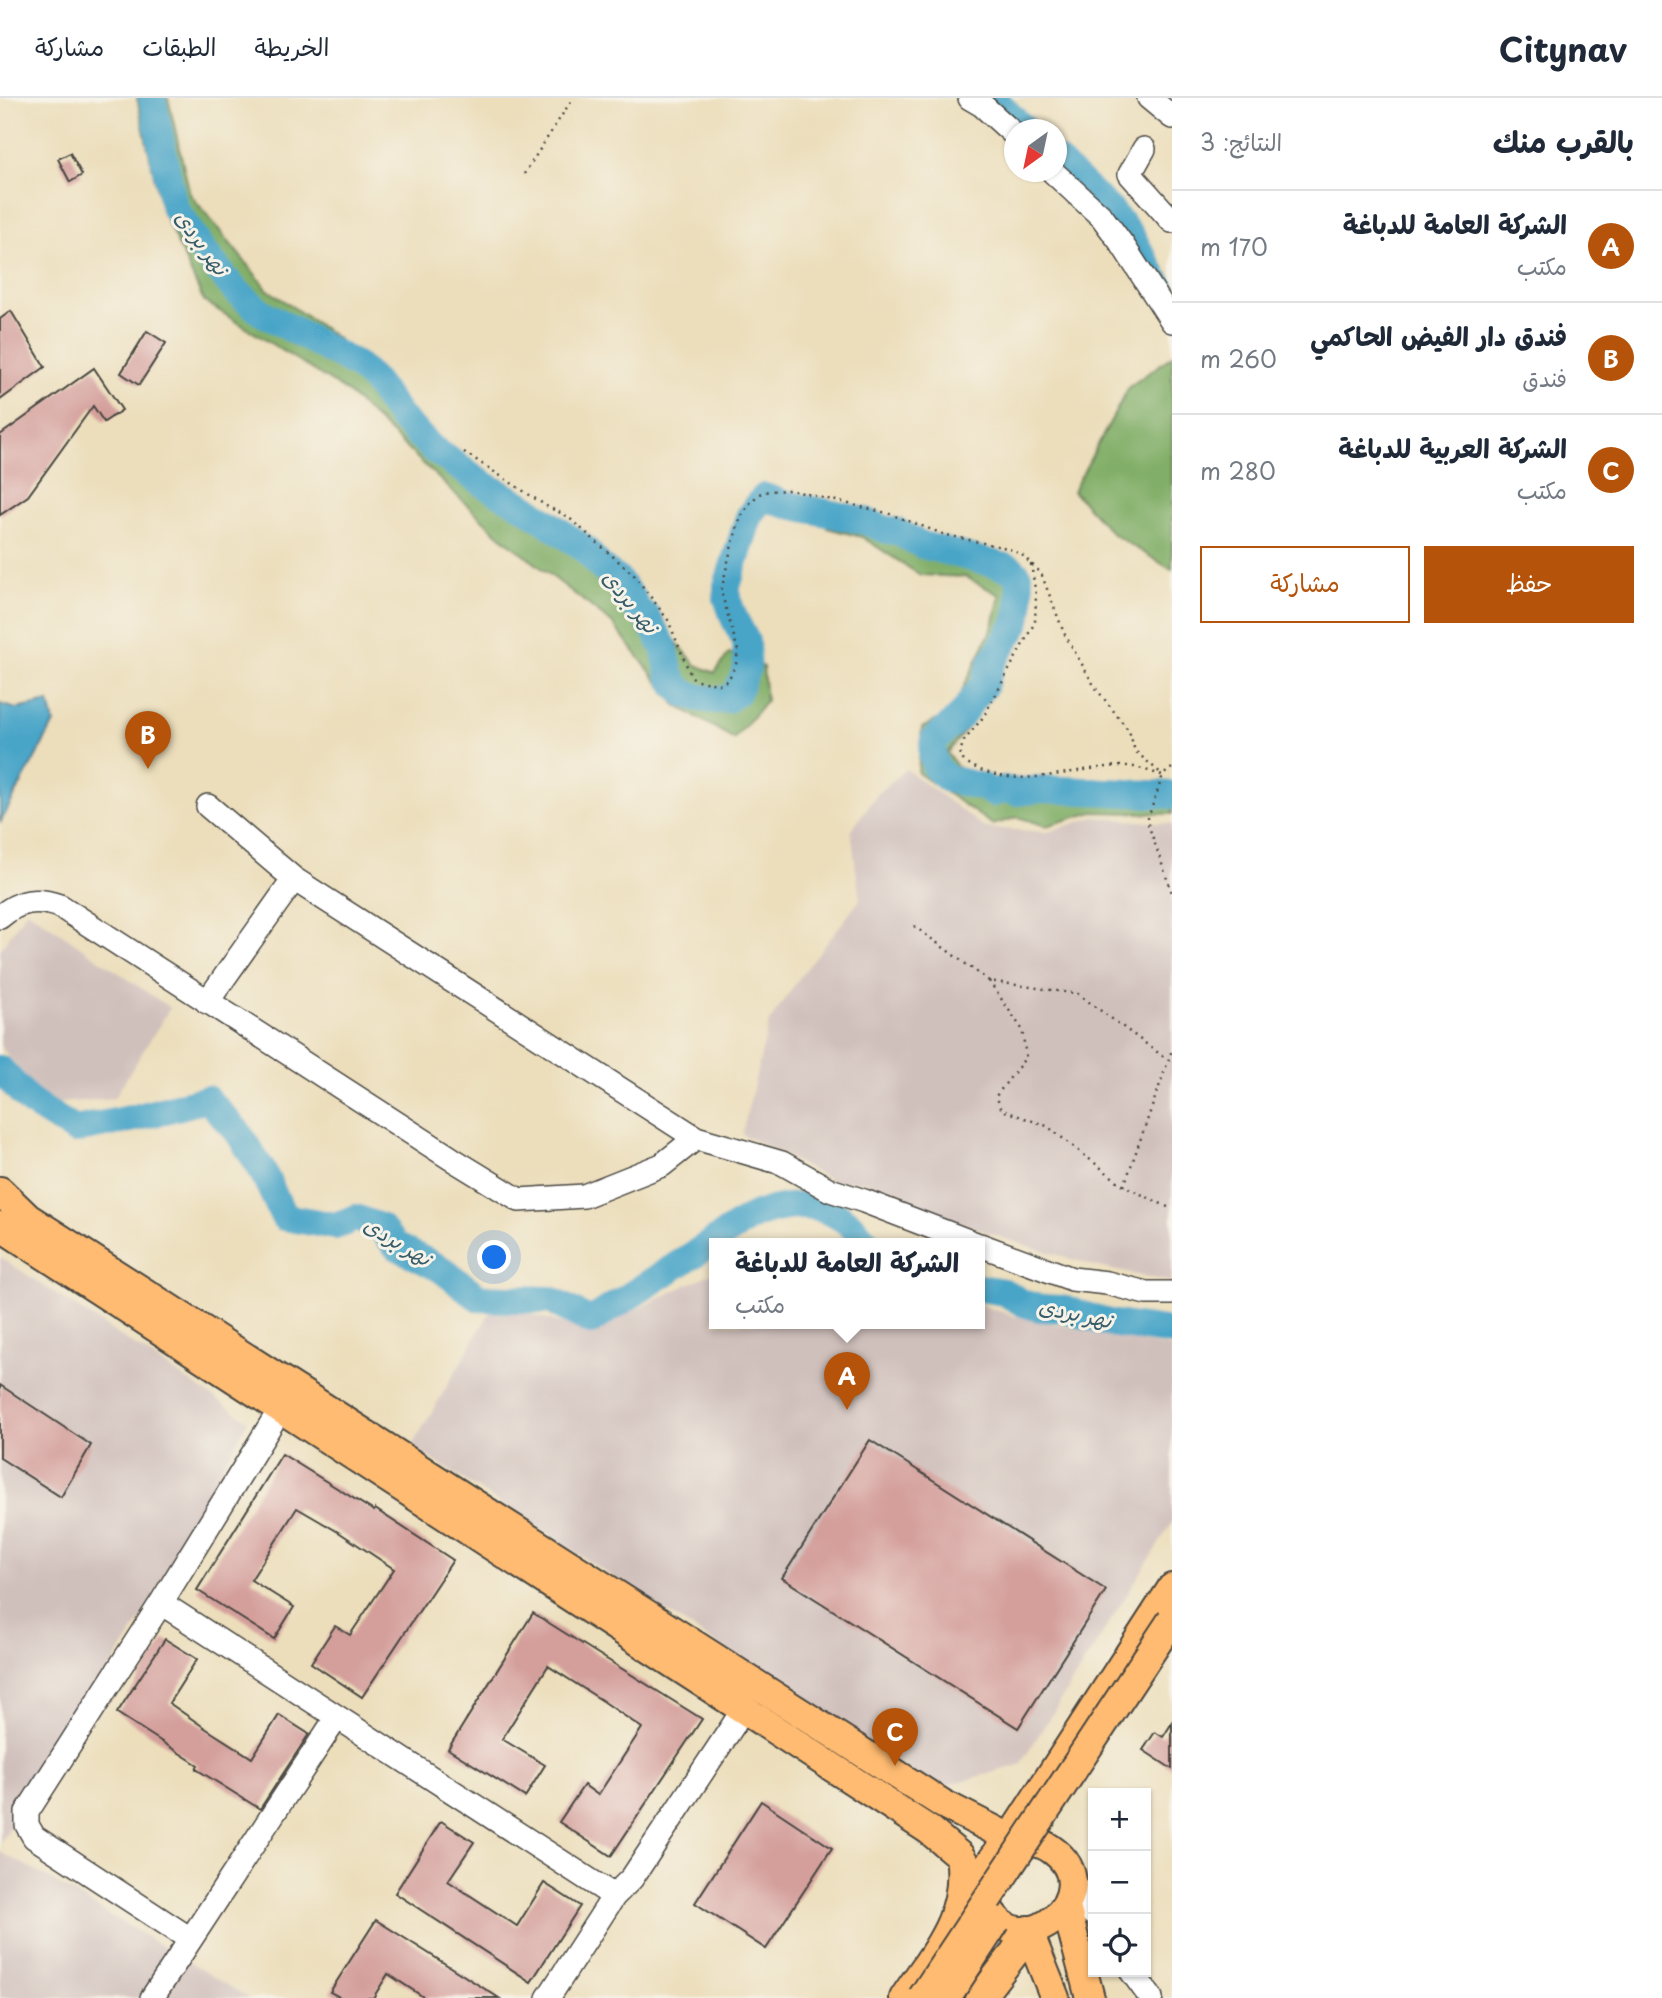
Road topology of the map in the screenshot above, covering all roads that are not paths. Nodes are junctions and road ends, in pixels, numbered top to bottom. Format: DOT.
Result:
graph roads {
  1 [pos="970,98"];
  2 [pos="1149,98"];
  3 [pos="1172,117"];
  4 [pos="1004,125"];
  5 [pos="1144,149"];
  6 [pos="1064,182"];
  7 [pos="1172,221"];
  8 [pos="1172,321"];
  9 [pos="208,806"];
  10 [pos="294,879"];
  11 [pos="0,917"];
  12 [pos="207,1002"];
  13 [pos="696,1138"];
  14 [pos="0,1191"];
  15 [pos="864,1201"];
  16 [pos="0,1206"];
  17 [pos="28,1218"];
  18 [pos="0,1226"];
  19 [pos="933,1238"];
  20 [pos="960,1238"];
  21 [pos="985,1248"];
  22 [pos="985,1260"];
  23 [pos="1172,1293"];
  24 [pos="1172,1306"];
  25 [pos="281,1408"];
  26 [pos="1172,1588"];
  27 [pos="161,1603"];
  28 [pos="1172,1620"];
  29 [pos="1172,1655"];
  30 [pos="737,1704"];
  31 [pos="337,1717"];
  32 [pos="1010,1838"];
  33 [pos="960,1856"];
  34 [pos="1070,1875"];
  35 [pos="983,1891"];
  36 [pos="614,1896"];
  37 [pos="1088,1906"];
  38 [pos="1066,1907"];
  39 [pos="1028,1930"];
  40 [pos="190,1939"];
  41 [pos="1136,1977"];
  42 [pos="1050,1987"];
  43 [pos="987,1989"];
  44 [pos="152,1998"];
  45 [pos="548,1998"];
  46 [pos="904,1998"];
  47 [pos="922,1998"];
  48 [pos="946,1998"];
  49 [pos="1090,1998"];
  50 [pos="1151,1998"];
  1 -- 4 [label="street"];
  2 -- 3 [label="street"];
  5 -- 7 [label="street"];
  6 -- 8 [label="street"];
  9 -- 10 [label="street"];
  10 -- 12 [label="street"];
  10 -- 13 [label="street"];
  11 -- 12 [label="street"];
  12 -- 13 [label="street"];
  13 -- 15 [label="street"];
  14 -- 17 [label="main road"];
  15 -- 19 [label="street"];
  15 -- 20 [label="street"];
  16 -- 17 [label="main road"];
  17 -- 32 [label="main road"];
  18 -- 25 [label="main road"];
  21 -- 23 [label="street"];
  22 -- 24 [label="street"];
  25 -- 27 [label="street"];
  25 -- 30 [label="main road"];
  26 -- 32 [label="main road"];
  27 -- 31 [label="street"];
  27 -- 40 [label="street"];
  28 -- 47 [label="main road, bridge"];
  29 -- 48 [label="main road, bridge"];
  30 -- 33 [label="main road"];
  30 -- 36 [label="street"];
  31 -- 36 [label="street"];
  31 -- 40 [label="street"];
  32 -- 34 [label="main road"];
  32 -- 35 [label="main road"];
  33 -- 35 [label="main road"];
  33 -- 46 [label="main road"];
  34 -- 37 [label="street"];
  34 -- 38 [label="main road"];
  35 -- 39 [label="main road"];
  36 -- 45 [label="street"];
  38 -- 39 [label="main road"];
  38 -- 49 [label="main road"];
  39 -- 42 [label="main road"];
  39 -- 43 [label="main road"];
  40 -- 44 [label="street"];
  41 -- 50 [label="street"];
  42 -- 43 [label="main road"];
}
